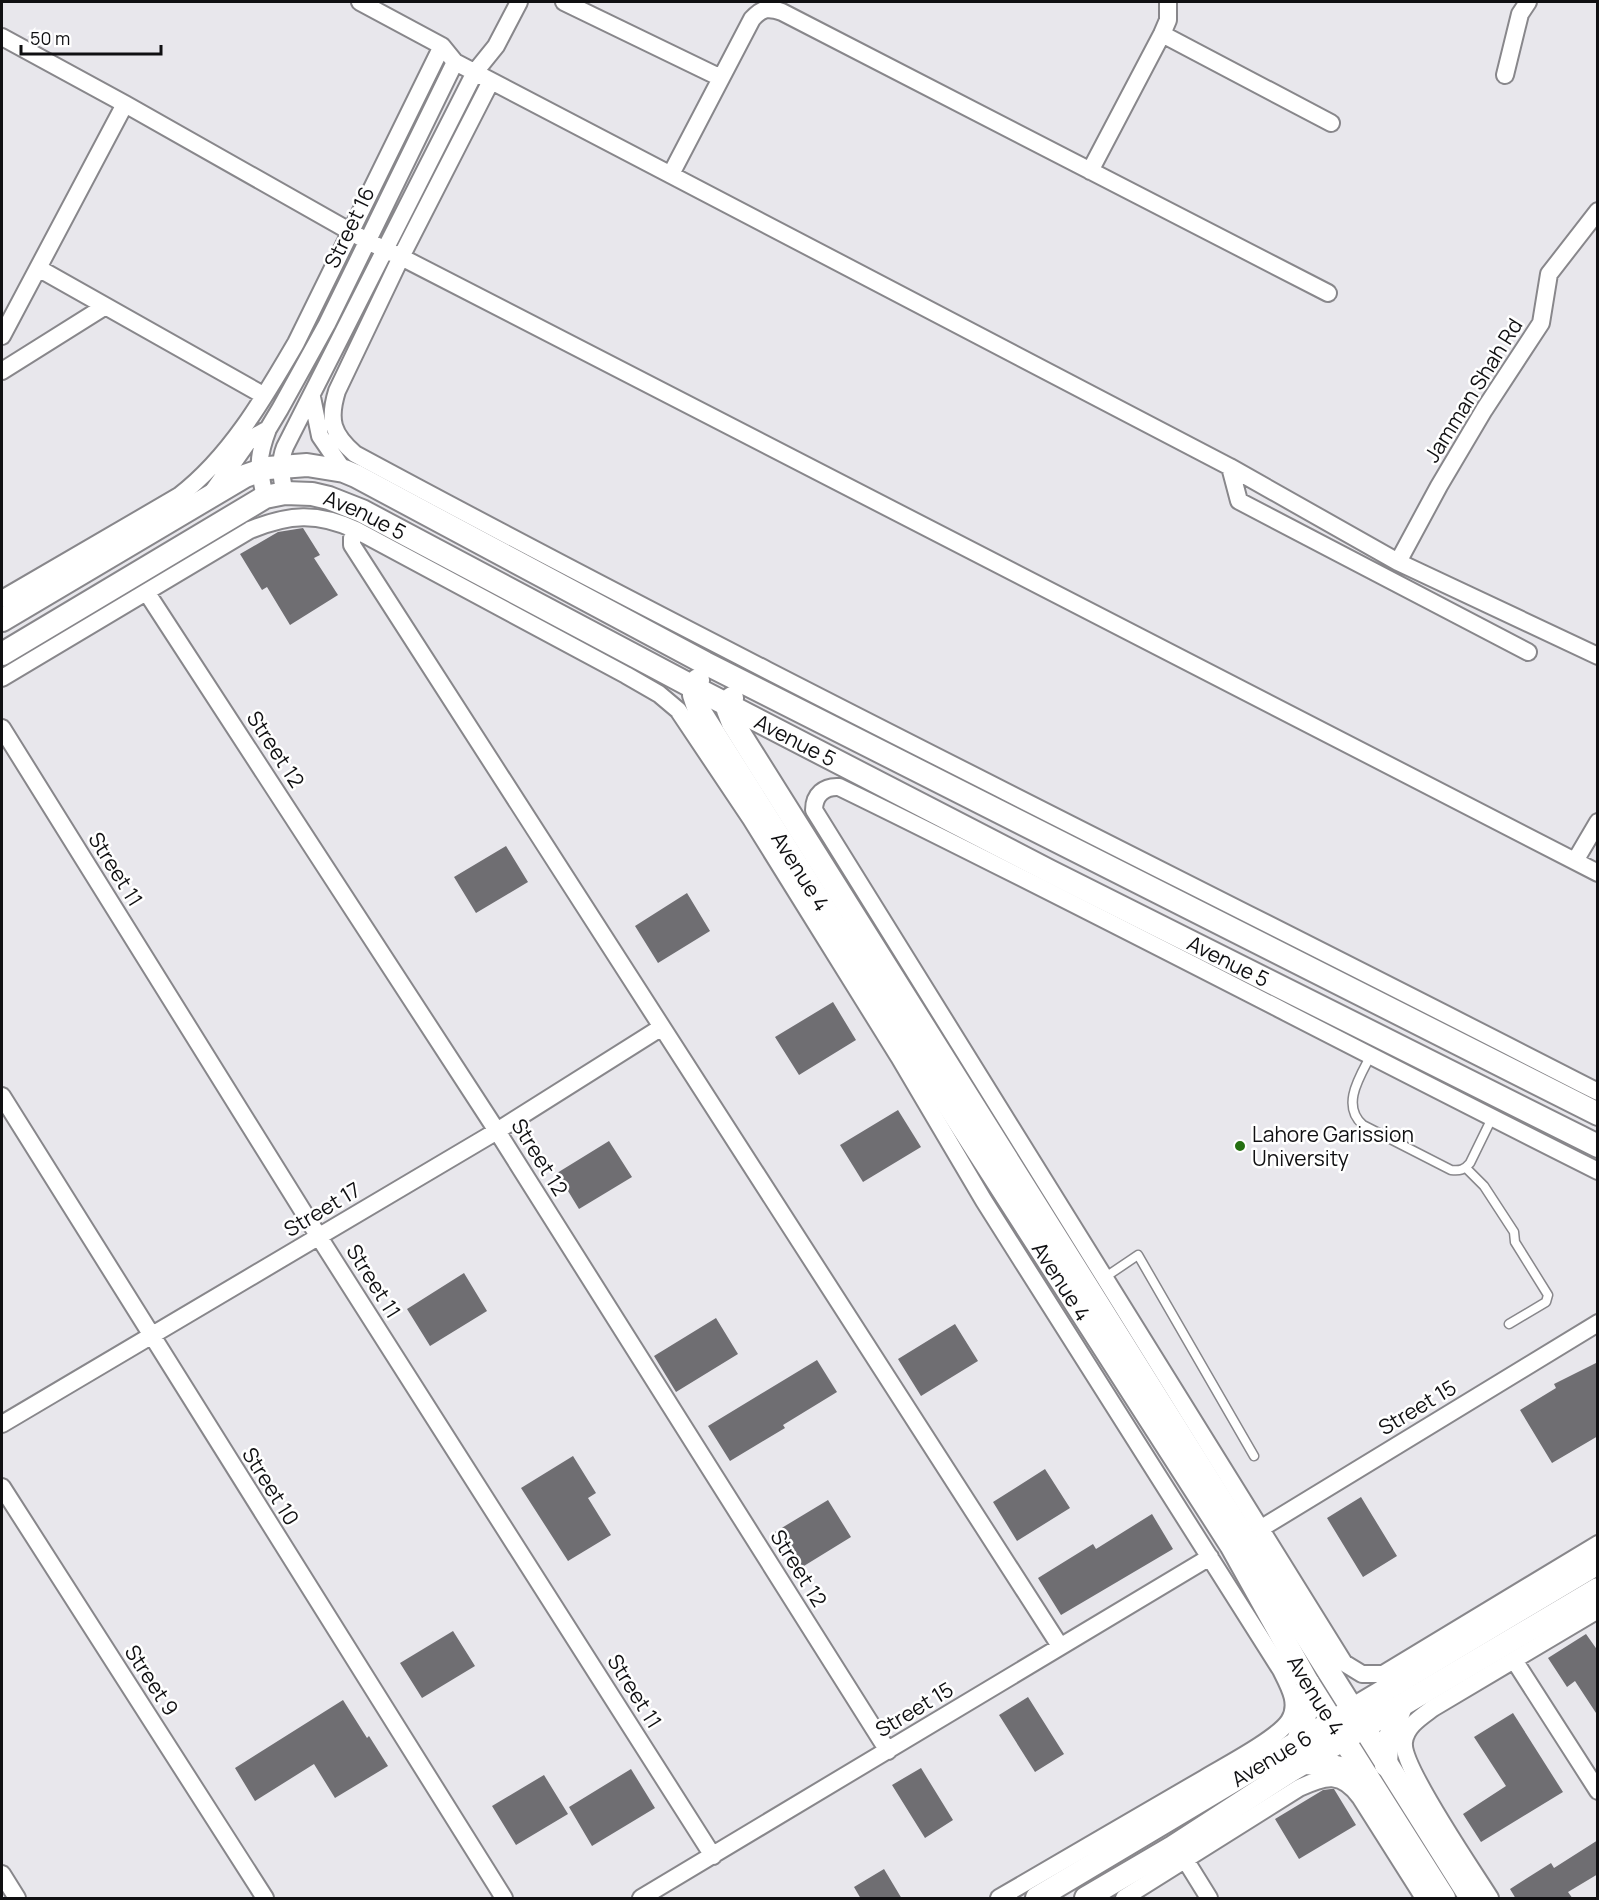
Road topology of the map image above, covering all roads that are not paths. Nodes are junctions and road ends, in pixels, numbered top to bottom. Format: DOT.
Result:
graph roads {
  1 [pos="360,2"];
  2 [pos="519,2"];
  3 [pos="564,2"];
  4 [pos="1168,2"];
  5 [pos="1528,2"];
  6 [pos="1162,34"];
  7 [pos="2,37"];
  8 [pos="442,46"];
  9 [pos="455,62"];
  10 [pos="475,72"];
  11 [pos="1504,75"];
  12 [pos="721,78"];
  13 [pos="491,81"];
  14 [pos="125,104"];
  15 [pos="1331,123"];
  16 [pos="1090,171"];
  17 [pos="670,174"];
  18 [pos="1598,211"];
  19 [pos="351,232"];
  20 [pos="367,241"];
  21 [pos="385,250"];
  22 [pos="401,257"];
  23 [pos="38,268"];
  24 [pos="1328,293"];
  25 [pos="105,307"];
  26 [pos="2,336"];
  27 [pos="2,371"];
  28 [pos="263,395"];
  29 [pos="312,397"];
  30 [pos="280,409"];
  31 [pos="268,429"];
  32 [pos="1230,467"];
  33 [pos="270,468"];
  34 [pos="344,471"];
  35 [pos="275,495"];
  36 [pos="209,497"];
  37 [pos="356,530"];
  38 [pos="1398,562"];
  39 [pos="147,592"];
  40 [pos="2,599"];
  41 [pos="2,621"];
  42 [pos="1528,652"];
  43 [pos="2,654"];
  44 [pos="1598,656"];
  45 [pos="705,663"];
  46 [pos="2,678"];
  47 [pos="741,681"];
  48 [pos="695,688"];
  49 [pos="729,705"];
  50 [pos="2,728"];
  51 [pos="1598,822"];
  52 [pos="1575,861"];
  53 [pos="1598,873"];
  54 [pos="662,1027"];
  55 [pos="1370,1057"];
  56 [pos="1598,1092"];
  57 [pos="2,1096"];
  58 [pos="1598,1114"];
  59 [pos="1492,1118"];
  60 [pos="497,1131"];
  61 [pos="1598,1146"];
  62 [pos="1466,1168"];
  63 [pos="1598,1171"];
  64 [pos="319,1237"];
  65 [pos="1104,1278"];
  66 [pos="1598,1323"];
  67 [pos="1509,1324"];
  68 [pos="151,1336"];
  69 [pos="2,1424"];
  70 [pos="1254,1456"];
  71 [pos="2,1487"];
  72 [pos="1260,1529"];
  73 [pos="1598,1544"];
  74 [pos="1210,1557"];
  75 [pos="1598,1563"];
  76 [pos="1598,1589"];
  77 [pos="1598,1610"];
  78 [pos="1060,1646"];
  79 [pos="1326,1650"];
  80 [pos="1514,1660"];
  81 [pos="1288,1666"];
  82 [pos="1333,1678"];
  83 [pos="1308,1683"];
  84 [pos="1411,1688"];
  85 [pos="1358,1719"];
  86 [pos="1339,1731"];
  87 [pos="888,1751"];
  88 [pos="1264,1752"];
  89 [pos="1298,1767"];
  90 [pos="1376,1770"];
  91 [pos="1408,1784"];
  92 [pos="1598,1791"];
  93 [pos="713,1856"];
  94 [pos="1186,1861"];
  95 [pos="2,1874"];
  96 [pos="17,1899"];
  97 [pos="265,1899"];
  98 [pos="504,1899"];
  99 [pos="641,1899"];
  100 [pos="999,1899"];
  101 [pos="1037,1899"];
  102 [pos="1086,1899"];
  103 [pos="1124,1899"];
  104 [pos="1209,1899"];
  105 [pos="1424,1899"];
  106 [pos="1444,1899"];
  107 [pos="1471,1899"];
  108 [pos="1490,1899"];
  1 -- 8 [label="street"];
  2 -- 10 [label="street, Street 16"];
  3 -- 12 [label="street"];
  4 -- 6 [label="street"];
  5 -- 11 [label="street"];
  6 -- 15 [label="street"];
  6 -- 16 [label="street"];
  7 -- 14 [label="street"];
  8 -- 9 [label="street"];
  8 -- 19 [label="street"];
  9 -- 10 [label="street"];
  9 -- 20 [label="street, Street 16"];
  10 -- 13 [label="street"];
  10 -- 21 [label="street, Street 16"];
  12 -- 16 [label="street"];
  12 -- 17 [label="street"];
  13 -- 17 [label="street"];
  13 -- 22 [label="street"];
  14 -- 19 [label="street"];
  14 -- 23 [label="street"];
  16 -- 24 [label="street"];
  17 -- 32 [label="street"];
  18 -- 38 [label="street, Jamman Shah Rd"];
  19 -- 20 [label="street"];
  19 -- 28 [label="street"];
  20 -- 21 [label="street"];
  20 -- 30 [label="street, Street 16"];
  21 -- 22 [label="street"];
  21 -- 29 [label="street, Street 16"];
  22 -- 52 [label="street"];
  22 -- 56 [label="street"];
  23 -- 25 [label="street"];
  23 -- 26 [label="street"];
  25 -- 27 [label="street"];
  25 -- 28 [label="street"];
  28 -- 40 [label="street"];
  29 -- 33 [label="street, Street 16"];
  29 -- 34 [label="street"];
  30 -- 31 [label="street, Avenue 5"];
  31 -- 33 [label="street"];
  31 -- 36 [label="street, Avenue 5"];
  32 -- 38 [label="street"];
  32 -- 42 [label="street"];
  33 -- 34 [label="main road, Avenue 5"];
  33 -- 35 [label="street"];
  33 -- 36 [label="main road, Avenue 5"];
  34 -- 45 [label="main road, Avenue 5"];
  35 -- 43 [label="main road"];
  35 -- 48 [label="main road, Avenue 5"];
  36 -- 41 [label="main road, Avenue 5"];
  37 -- 39 [label="street"];
  37 -- 54 [label="street"];
  37 -- 74 [label="street"];
  38 -- 44 [label="street"];
  39 -- 46 [label="street"];
  39 -- 60 [label="street, Street 12"];
  45 -- 47 [label="main road, Avenue 5"];
  45 -- 48 [label="main road"];
  47 -- 49 [label="main road"];
  47 -- 58 [label="main road, Avenue 5"];
  48 -- 49 [label="main road, Avenue 5"];
  48 -- 81 [label="main road, Avenue 4"];
  49 -- 61 [label="main road, Avenue 5"];
  49 -- 79 [label="main road, Avenue 4"];
  50 -- 64 [label="street, Street 11"];
  51 -- 52 [label="street"];
  52 -- 53 [label="street"];
  54 -- 60 [label="street, Street 17"];
  54 -- 78 [label="street"];
  55 -- 59 [label="street"];
  55 -- 62 [label="lane"];
  55 -- 65 [label="street"];
  57 -- 68 [label="street, Street 10"];
  59 -- 62 [label="lane"];
  59 -- 63 [label="street"];
  60 -- 64 [label="street, Street 17"];
  60 -- 87 [label="street, Street 12"];
  62 -- 67 [label="lane"];
  64 -- 68 [label="street, Street 17"];
  64 -- 93 [label="street, Street 11"];
  65 -- 70 [label="lane"];
  65 -- 72 [label="street"];
  66 -- 72 [label="street, Street 15"];
  68 -- 69 [label="street, Street 17"];
  68 -- 98 [label="street, Street 10"];
  71 -- 97 [label="street, Street 9"];
  72 -- 79 [label="street"];
  73 -- 84 [label="street"];
  74 -- 78 [label="street, Street 15"];
  74 -- 81 [label="street"];
  75 -- 84 [label="main road, Avenue 6"];
  76 -- 84 [label="main road, Avenue 6"];
  77 -- 80 [label="street"];
  78 -- 87 [label="street, Street 15"];
  79 -- 82 [label="main road, Avenue 4"];
  79 -- 84 [label="street"];
  80 -- 84 [label="street"];
  80 -- 92 [label="street"];
  81 -- 83 [label="main road, Avenue 4"];
  81 -- 88 [label="street"];
  82 -- 84 [label="main road"];
  82 -- 85 [label="main road, Avenue 4"];
  83 -- 86 [label="main road, Avenue 4"];
  83 -- 89 [label="main road"];
  84 -- 85 [label="main road, Avenue 6"];
  84 -- 90 [label="main road"];
  84 -- 91 [label="street"];
  85 -- 86 [label="main road, Avenue 6"];
  85 -- 90 [label="main road, Avenue 4"];
  86 -- 89 [label="main road, Avenue 6"];
  86 -- 90 [label="main road, Avenue 4"];
  87 -- 93 [label="street, Street 15"];
  88 -- 89 [label="main road, Avenue 6"];
  88 -- 100 [label="street"];
  88 -- 101 [label="main road, Avenue 6"];
  89 -- 90 [label="main road"];
  89 -- 94 [label="street"];
  89 -- 102 [label="main road, Avenue 6"];
  89 -- 105 [label="street"];
  90 -- 91 [label="main road, Avenue 4"];
  90 -- 106 [label="main road, Avenue 4"];
  91 -- 107 [label="main road, Avenue 4"];
  91 -- 108 [label="street"];
  93 -- 99 [label="street, Street 15"];
  94 -- 103 [label="street"];
  94 -- 104 [label="street"];
  95 -- 96 [label="street"];
}
